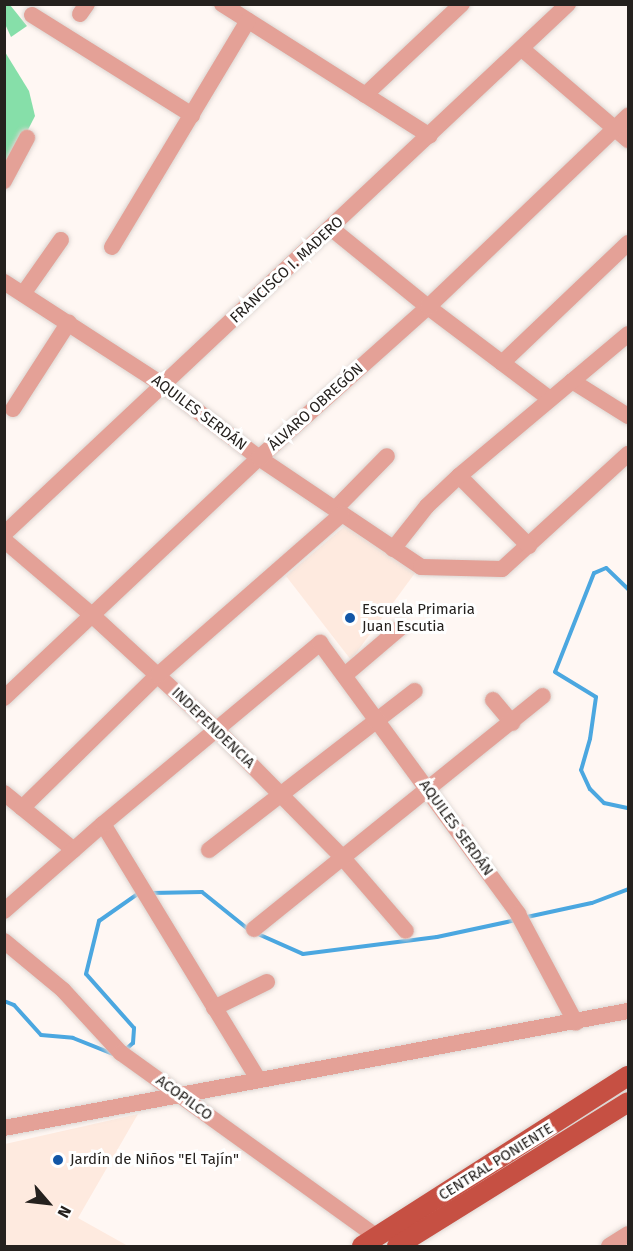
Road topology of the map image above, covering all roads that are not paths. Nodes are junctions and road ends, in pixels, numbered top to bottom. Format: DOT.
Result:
graph roads {
  1 [pos="222,4"];
  2 [pos="462,4"];
  3 [pos="568,4"];
  4 [pos="34,9"];
  5 [pos="248,21"];
  6 [pos="522,48"];
  7 [pos="365,95"];
  8 [pos="192,115"];
  9 [pos="628,116"];
  10 [pos="614,128"];
  11 [pos="430,136"];
  12 [pos="27,138"];
  13 [pos="628,140"];
  14 [pos="4,181"];
  15 [pos="332,229"];
  16 [pos="61,240"];
  17 [pos="628,243"];
  18 [pos="112,247"];
  19 [pos="4,282"];
  20 [pos="23,294"];
  21 [pos="428,307"];
  22 [pos="69,322"];
  23 [pos="628,334"];
  24 [pos="502,363"];
  25 [pos="572,381"];
  26 [pos="164,385"];
  27 [pos="550,399"];
  28 [pos="13,409"];
  29 [pos="628,416"];
  30 [pos="628,454"];
  31 [pos="387,456"];
  32 [pos="259,458"];
  33 [pos="459,476"];
  34 [pos="339,511"];
  35 [pos="5,534"];
  36 [pos="529,546"];
  37 [pos="393,549"];
  38 [pos="93,616"];
  39 [pos="400,628"];
  40 [pos="158,675"];
  41 [pos="345,675"];
  42 [pos="415,691"];
  43 [pos="543,696"];
  44 [pos="4,698"];
  45 [pos="493,700"];
  46 [pos="376,718"];
  47 [pos="512,723"];
  48 [pos="215,728"];
  49 [pos="428,789"];
  50 [pos="4,793"];
  51 [pos="280,794"];
  52 [pos="22,808"];
  53 [pos="103,824"];
  54 [pos="74,850"];
  55 [pos="209,850"];
  56 [pos="344,858"];
  57 [pos="4,911"];
  58 [pos="254,929"];
  59 [pos="406,931"];
  60 [pos="4,941"];
  61 [pos="267,982"];
  62 [pos="214,1008"];
  63 [pos="628,1011"];
  64 [pos="576,1023"];
  65 [pos="628,1076"];
  66 [pos="258,1079"];
  67 [pos="182,1096"];
  68 [pos="628,1102"];
  69 [pos="4,1128"];
  70 [pos="628,1234"];
  71 [pos="370,1242"];
  72 [pos="397,1246"];
  73 [pos="609,1246"];
  1 -- 5 [label="street"];
  2 -- 7 [label="street"];
  3 -- 6 [label="street, FRANCISCO I. MADERO"];
  4 -- 8 [label="street"];
  5 -- 7 [label="street"];
  5 -- 8 [label="street"];
  6 -- 10 [label="street"];
  6 -- 11 [label="street, FRANCISCO I. MADERO"];
  7 -- 11 [label="street"];
  8 -- 18 [label="street"];
  9 -- 10 [label="street, ÁLVARO OBREGÓN"];
  10 -- 13 [label="street"];
  10 -- 21 [label="street, ÁLVARO OBREGÓN"];
  11 -- 15 [label="street, FRANCISCO I. MADERO"];
  12 -- 14 [label="street"];
  15 -- 21 [label="street"];
  15 -- 26 [label="street, FRANCISCO I. MADERO"];
  16 -- 20 [label="street"];
  17 -- 24 [label="street"];
  19 -- 20 [label="street, AQUILES SERDÁN"];
  20 -- 22 [label="street, AQUILES SERDÁN"];
  21 -- 24 [label="street"];
  21 -- 32 [label="street, ÁLVARO OBREGÓN"];
  22 -- 26 [label="street, AQUILES SERDÁN"];
  22 -- 28 [label="street"];
  23 -- 25 [label="street"];
  24 -- 27 [label="street"];
  25 -- 27 [label="street"];
  25 -- 29 [label="street"];
  26 -- 32 [label="street, AQUILES SERDÁN"];
  26 -- 35 [label="street, FRANCISCO I. MADERO"];
  27 -- 33 [label="street"];
  30 -- 36 [label="street"];
  31 -- 34 [label="street"];
  32 -- 34 [label="street, AQUILES SERDÁN"];
  32 -- 38 [label="street, ÁLVARO OBREGÓN"];
  33 -- 36 [label="street"];
  33 -- 37 [label="street"];
  34 -- 37 [label="street, AQUILES SERDÁN"];
  34 -- 40 [label="street"];
  35 -- 38 [label="street, INDEPENDENCIA"];
  36 -- 37 [label="street, AQUILES SERDÁN"];
  38 -- 40 [label="street, INDEPENDENCIA"];
  38 -- 44 [label="street, ÁLVARO OBREGÓN"];
  39 -- 41 [label="street"];
  40 -- 48 [label="street, INDEPENDENCIA"];
  40 -- 52 [label="street"];
  41 -- 46 [label="street, AQUILES SERDÁN"];
  41 -- 48 [label="street, AQUILES SERDÁN"];
  42 -- 46 [label="street"];
  43 -- 47 [label="street"];
  45 -- 47 [label="street"];
  46 -- 49 [label="street, AQUILES SERDÁN"];
  46 -- 51 [label="street"];
  47 -- 49 [label="street"];
  48 -- 51 [label="street, INDEPENDENCIA"];
  48 -- 53 [label="street"];
  49 -- 56 [label="street"];
  49 -- 64 [label="street, AQUILES SERDÁN"];
  50 -- 52 [label="street"];
  51 -- 55 [label="street"];
  51 -- 56 [label="street, INDEPENDENCIA"];
  52 -- 54 [label="street"];
  53 -- 54 [label="street"];
  53 -- 62 [label="street"];
  54 -- 57 [label="street"];
  56 -- 58 [label="street"];
  56 -- 59 [label="street, INDEPENDENCIA"];
  60 -- 67 [label="street, ACOPILCO"];
  61 -- 62 [label="street"];
  62 -- 66 [label="street"];
  63 -- 64 [label="street"];
  64 -- 66 [label="street"];
  65 -- 71 [label="main road, CENTRAL PONIENTE"];
  66 -- 67 [label="street"];
  67 -- 69 [label="street"];
  67 -- 71 [label="street, ACOPILCO"];
  68 -- 72 [label="main road, CENTRAL PONIENTE"];
  70 -- 73 [label="street"];
}
